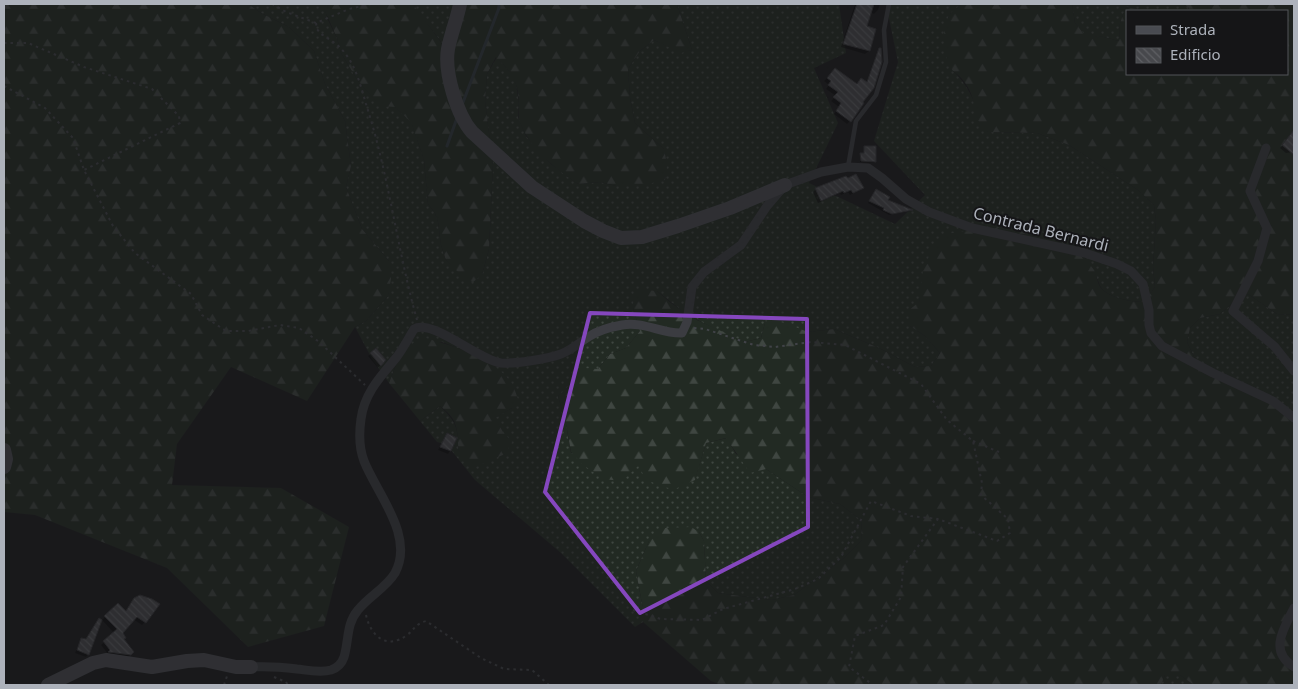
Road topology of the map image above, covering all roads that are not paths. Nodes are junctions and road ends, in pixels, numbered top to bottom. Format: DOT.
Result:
graph roads {
  1 [pos="460,4"];
  2 [pos="888,4"];
  3 [pos="1266,148"];
  4 [pos="848,167"];
  5 [pos="785,184"];
  6 [pos="1294,371"];
  7 [pos="1294,418"];
  8 [pos="4,450"];
  9 [pos="4,467"];
  10 [pos="1294,608"];
  11 [pos="251,667"];
  12 [pos="1294,667"];
  13 [pos="48,685"];
  1 -- 5 [label="street"];
  2 -- 4 [label="lane"];
  3 -- 6 [label="street"];
  4 -- 5 [label="street, Contrada Bernardi"];
  4 -- 7 [label="street, Contrada Bernardi"];
  5 -- 11 [label="street"];
  8 -- 9 [label="street"];
  10 -- 12 [label="street"];
  11 -- 13 [label="street"];
}
